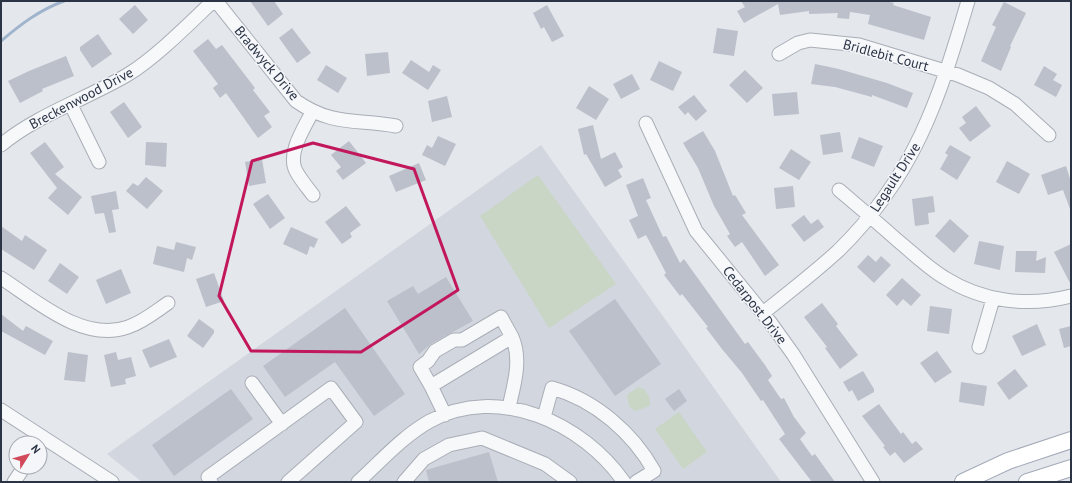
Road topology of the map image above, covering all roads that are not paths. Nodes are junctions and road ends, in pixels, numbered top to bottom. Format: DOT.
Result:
graph roads {
  1 [pos="212,1"];
  2 [pos="216,1"];
  3 [pos="968,1"];
  4 [pos="779,54"];
  5 [pos="947,72"];
  6 [pos="71,105"];
  7 [pos="312,112"];
  8 [pos="646,123"];
  9 [pos="396,126"];
  10 [pos="1049,135"];
  11 [pos="1,145"];
  12 [pos="99,162"];
  13 [pos="839,190"];
  14 [pos="313,195"];
  15 [pos="870,216"];
  16 [pos="1,278"];
  17 [pos="1071,296"];
  18 [pos="993,299"];
  19 [pos="168,303"];
  20 [pos="763,313"];
  21 [pos="512,337"];
  22 [pos="979,347"];
  23 [pos="252,383"];
  24 [pos="431,386"];
  25 [pos="509,407"];
  26 [pos="1,410"];
  27 [pos="445,414"];
  28 [pos="544,417"];
  29 [pos="282,424"];
  30 [pos="34,435"];
  31 [pos="1071,440"];
  32 [pos="48,445"];
  33 [pos="1071,468"];
  34 [pos="558,477"];
  35 [pos="112,482"];
  36 [pos="211,482"];
  37 [pos="288,482"];
  38 [pos="358,482"];
  39 [pos="404,482"];
  40 [pos="570,482"];
  41 [pos="624,482"];
  42 [pos="636,482"];
  43 [pos="873,482"];
  44 [pos="963,482"];
  45 [pos="1028,482"];
  1 -- 6 [label="street, Breckenwood Drive"];
  2 -- 7 [label="street, Bradwyck Drive"];
  3 -- 5 [label="street, Legault Drive"];
  4 -- 5 [label="street, Bridlebit Court"];
  5 -- 10 [label="street, Bridlebit Court"];
  5 -- 15 [label="street, Legault Drive"];
  6 -- 11 [label="street, Breckenwood Drive"];
  6 -- 12 [label="street"];
  7 -- 9 [label="street, Bradwyck Drive"];
  7 -- 14 [label="street"];
  8 -- 20 [label="street, Cedarpost Drive"];
  13 -- 15 [label="street"];
  15 -- 18 [label="street"];
  15 -- 20 [label="street, Legault Drive"];
  16 -- 19 [label="street"];
  17 -- 18 [label="street"];
  18 -- 22 [label="street"];
  20 -- 43 [label="street, Cedarpost Drive"];
  21 -- 24 [label="street"];
  21 -- 24 [label="street"];
  21 -- 25 [label="street"];
  23 -- 29 [label="street"];
  24 -- 27 [label="street"];
  25 -- 27 [label="street"];
  25 -- 28 [label="street"];
  26 -- 30 [label="street"];
  27 -- 38 [label="street"];
  28 -- 41 [label="street"];
  28 -- 42 [label="street"];
  29 -- 36 [label="street"];
  29 -- 37 [label="street"];
  31 -- 44 [label="main road"];
  32 -- 35 [label="street"];
  33 -- 45 [label="main road"];
  34 -- 39 [label="street"];
  34 -- 40 [label="street"];
}
